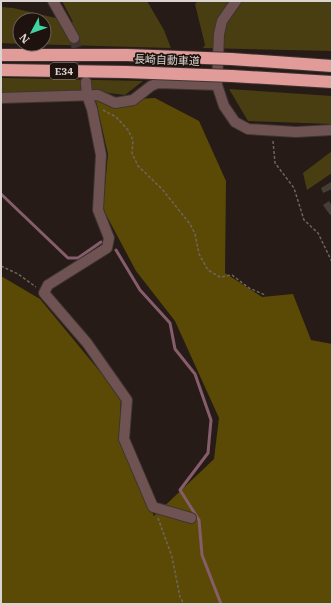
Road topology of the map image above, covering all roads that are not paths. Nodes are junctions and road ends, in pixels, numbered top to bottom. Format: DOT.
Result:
graph roads {
  1 [pos="53,1"];
  2 [pos="236,1"];
  3 [pos="74,38"];
  4 [pos="1,55"];
  5 [pos="332,66"];
  6 [pos="1,70"];
  7 [pos="86,82"];
  8 [pos="332,82"];
  9 [pos="217,85"];
  10 [pos="87,95"];
  11 [pos="1,98"];
  12 [pos="332,130"];
  13 [pos="191,518"];
  1 -- 3 [label="street"];
  2 -- 9 [label="street"];
  4 -- 5 [label="highway, 長崎自動車道 / E34, bridge"];
  6 -- 8 [label="highway, 長崎自動車道 / E34, bridge"];
  7 -- 10 [label="street"];
  9 -- 10 [label="street"];
  9 -- 12 [label="street"];
  10 -- 11 [label="street"];
  10 -- 13 [label="street"];
}
